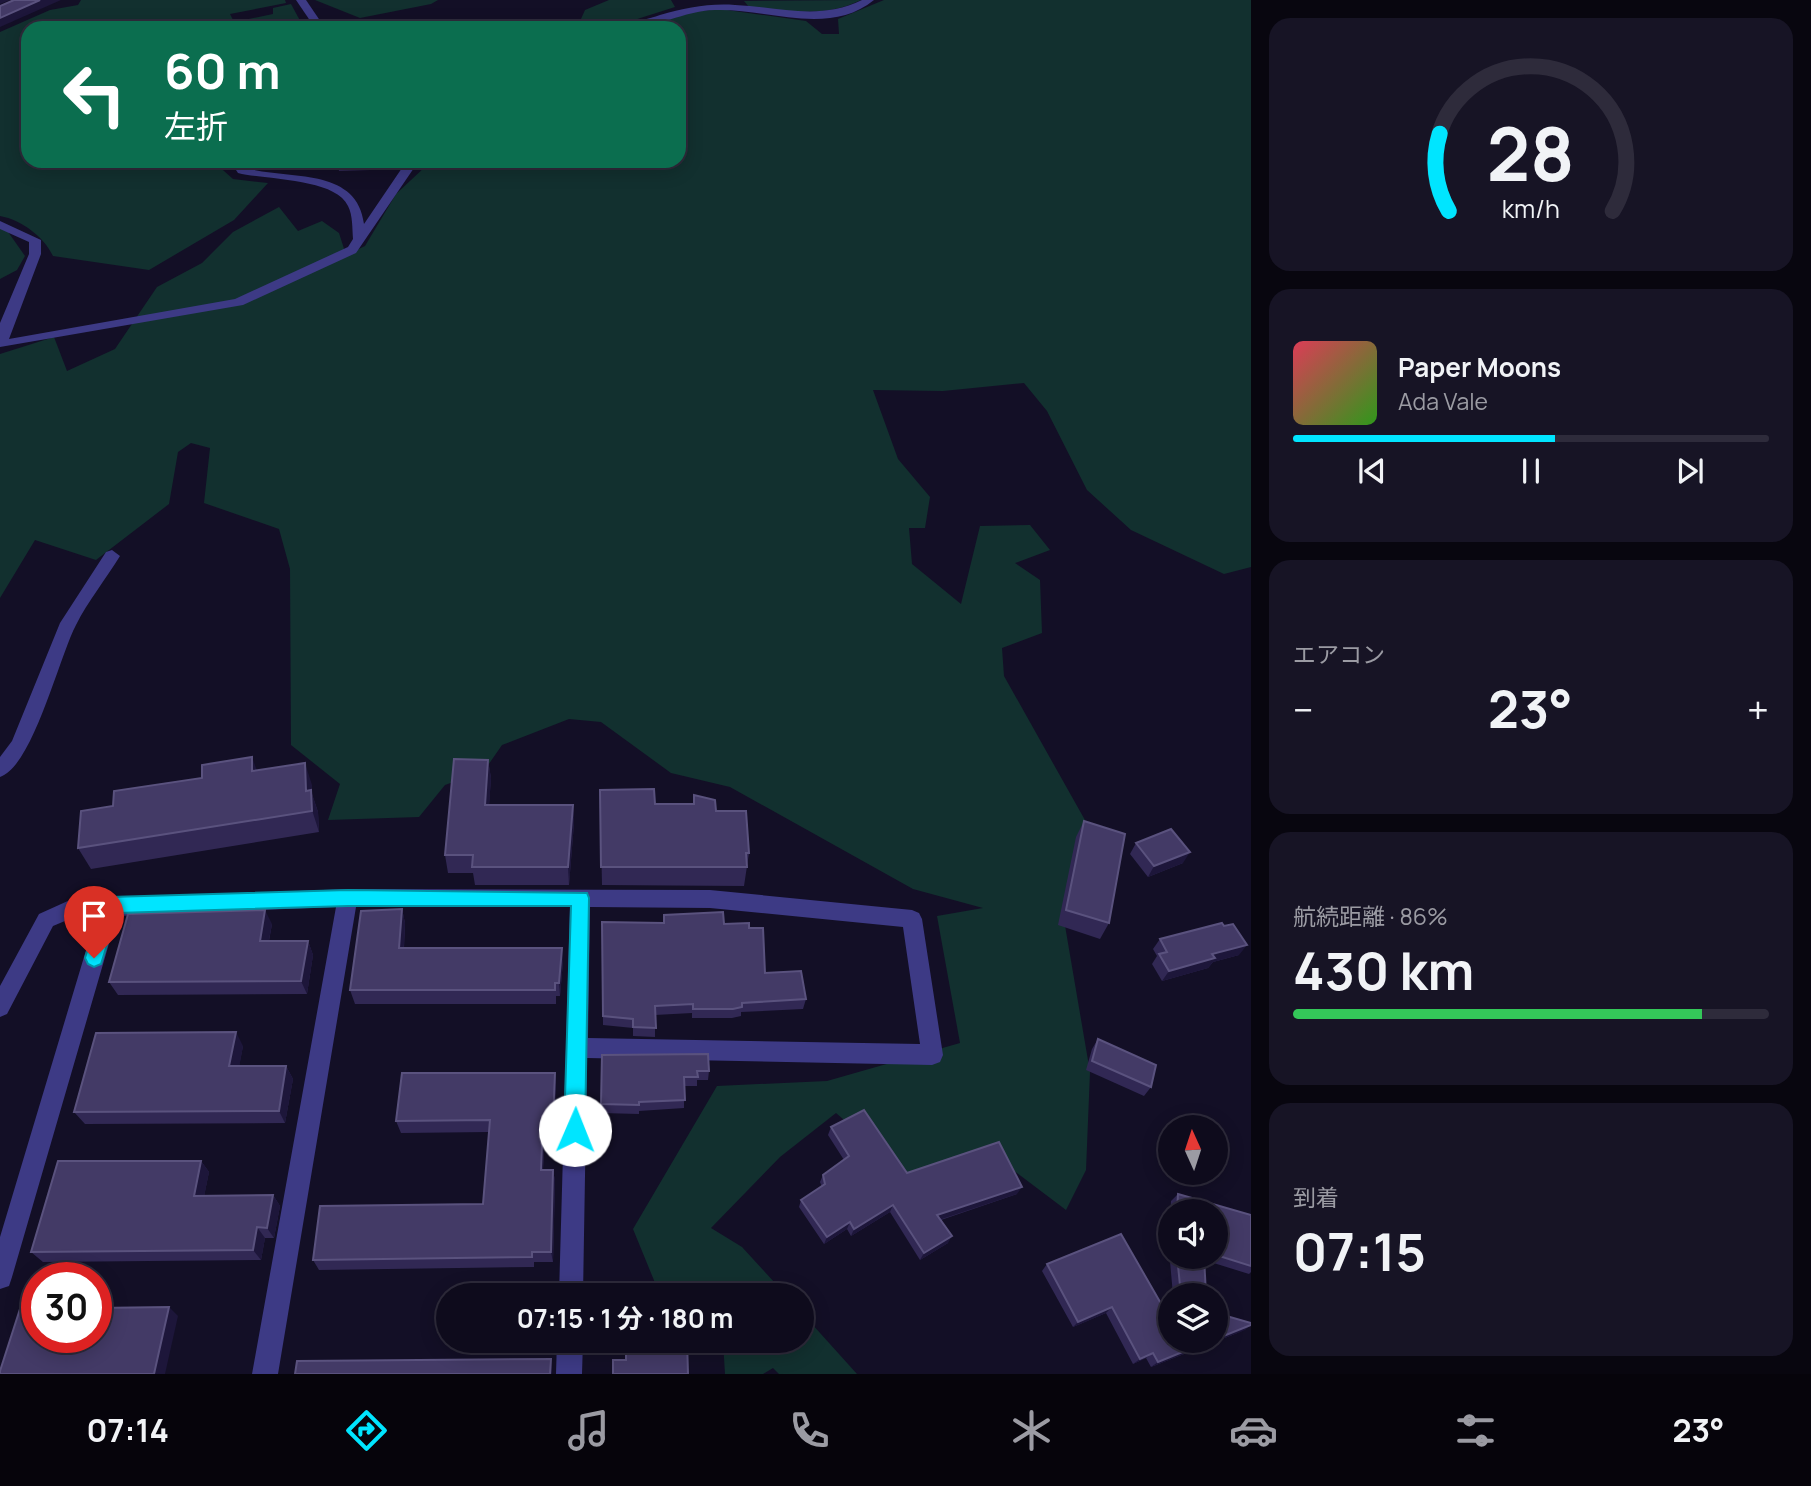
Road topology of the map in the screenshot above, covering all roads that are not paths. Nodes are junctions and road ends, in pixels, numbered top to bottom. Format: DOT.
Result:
graph roads {
  1 [pos="301,0"];
  2 [pos="869,0"];
  3 [pos="315,21"];
  4 [pos="652,21"];
  5 [pos="240,168"];
  6 [pos="408,168"];
  7 [pos="0,225"];
  8 [pos="359,238"];
  9 [pos="112,556"];
  10 [pos="0,770"];
  11 [pos="348,898"];
  12 [pos="580,898"];
  13 [pos="110,905"];
  14 [pos="0,1007"];
  15 [pos="577,1048"];
  16 [pos="0,1277"];
  17 [pos="571,1283"];
  18 [pos="570,1353"];
  19 [pos="265,1374"];
  20 [pos="569,1374"];
  1 -- 3 [label="street"];
  2 -- 4 [label="street"];
  5 -- 8 [label="street"];
  6 -- 8 [label="street"];
  7 -- 8 [label="street"];
  9 -- 10 [label="street"];
  11 -- 12 [label="street"];
  11 -- 13 [label="street"];
  11 -- 19 [label="street"];
  12 -- 15 [label="street"];
  12 -- 15 [label="street"];
  13 -- 14 [label="street"];
  13 -- 16 [label="street"];
  15 -- 17 [label="street"];
  18 -- 20 [label="street"];
}
